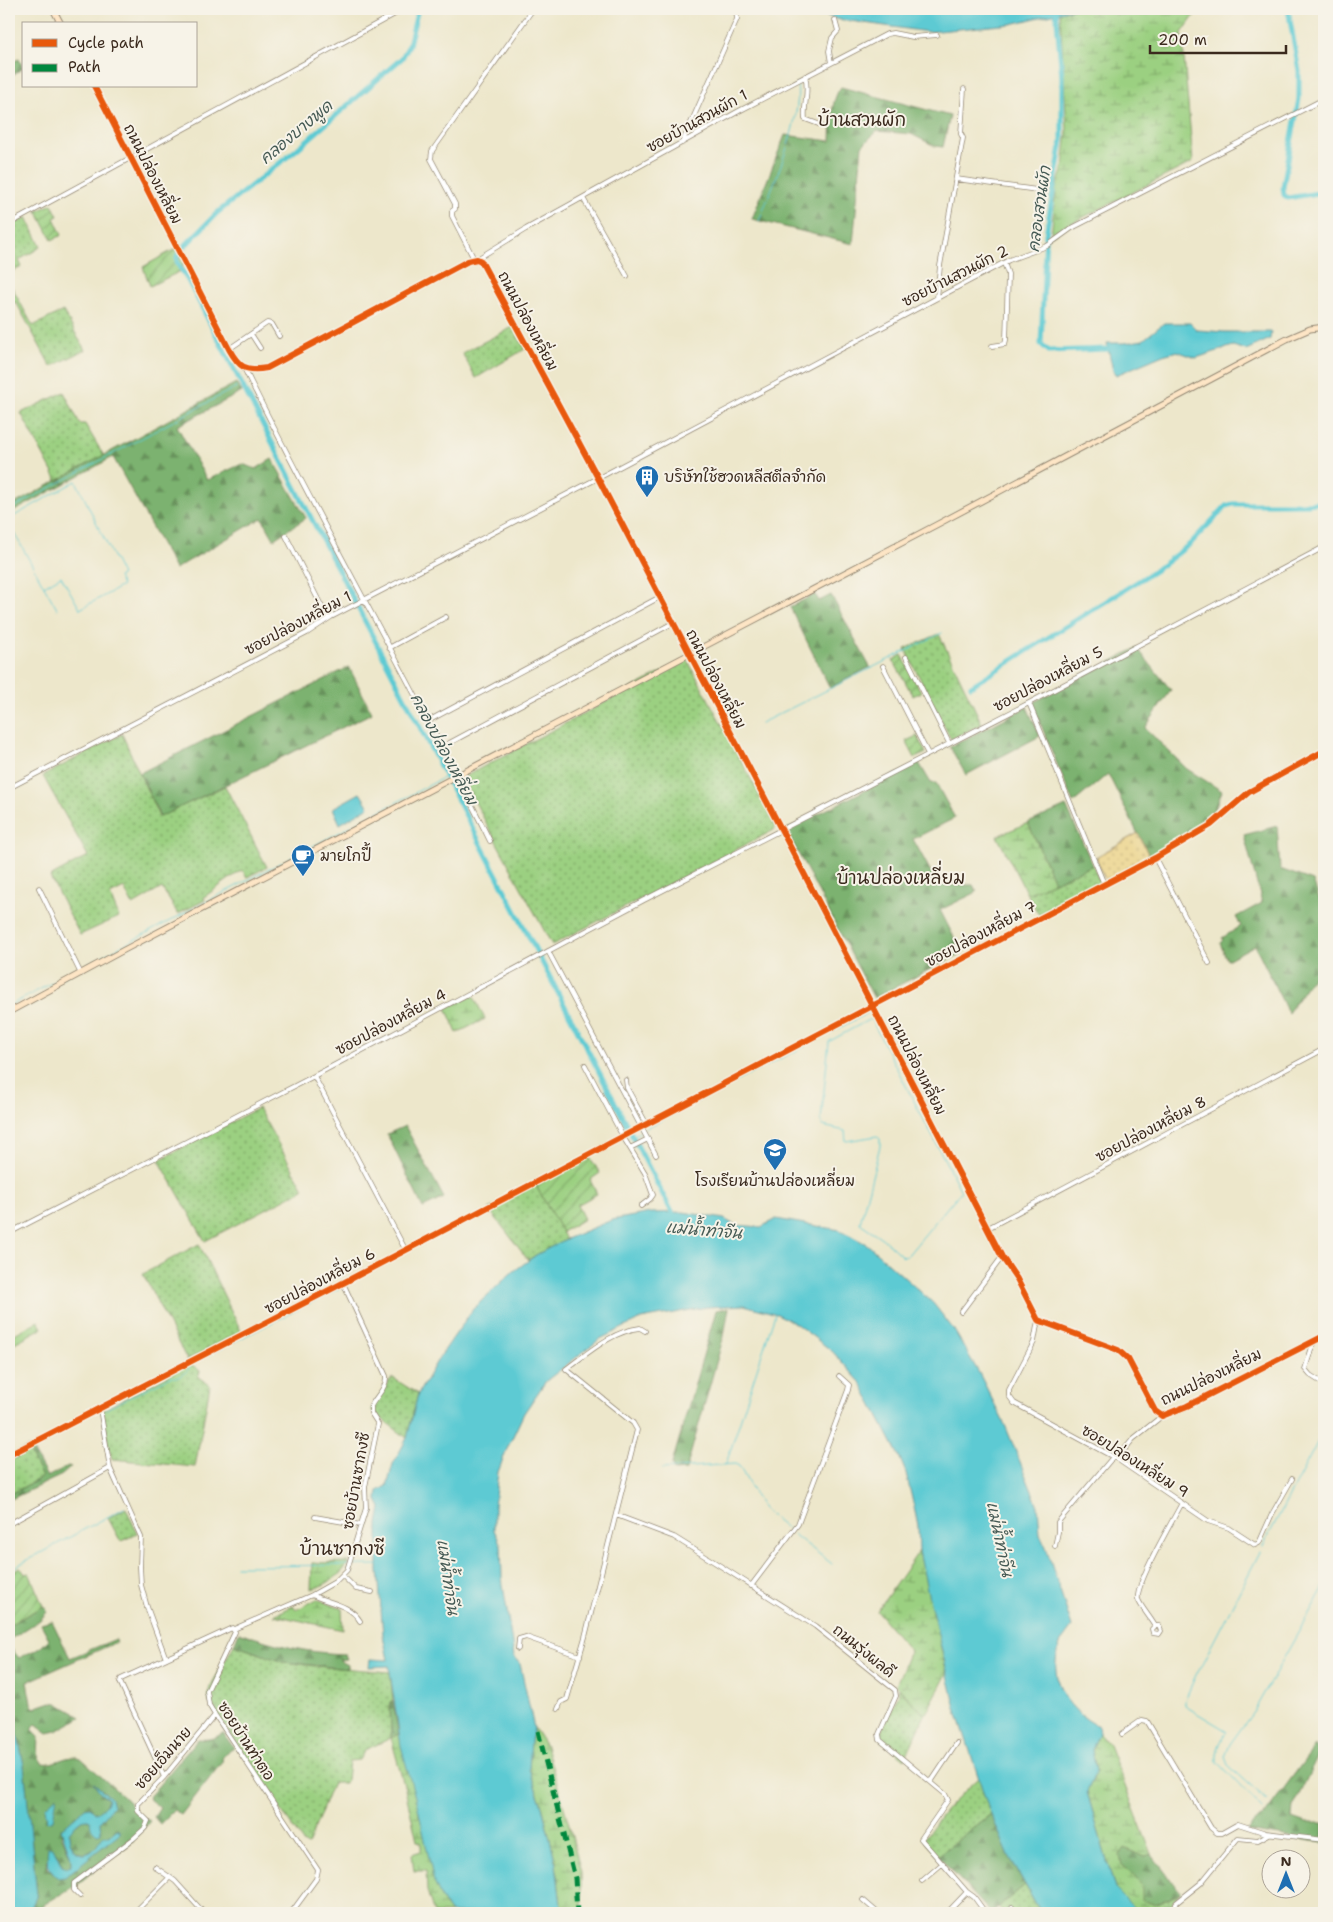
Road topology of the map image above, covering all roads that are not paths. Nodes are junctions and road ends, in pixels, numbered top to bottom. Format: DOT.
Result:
graph roads {
  1 [pos="53,9"];
  2 [pos="404,9"];
  3 [pos="533,9"];
  4 [pos="736,9"];
  5 [pos="835,20"];
  6 [pos="60,22"];
  7 [pos="937,35"];
  8 [pos="832,63"];
  9 [pos="804,77"];
  10 [pos="95,88"];
  11 [pos="964,89"];
  12 [pos="1324,99"];
  13 [pos="821,125"];
  14 [pos="682,143"];
  15 [pos="130,158"];
  16 [pos="956,179"];
  17 [pos="1037,190"];
  18 [pos="583,198"];
  19 [pos="9,224"];
  20 [pos="476,259"];
  21 [pos="1004,263"];
  22 [pos="627,276"];
  23 [pos="937,298"];
  24 [pos="1324,327"];
  25 [pos="251,334"];
  26 [pos="279,336"];
  27 [pos="992,346"];
  28 [pos="229,348"];
  29 [pos="260,348"];
  30 [pos="244,368"];
  31 [pos="598,478"];
  32 [pos="286,536"];
  33 [pos="1324,547"];
  34 [pos="660,597"];
  35 [pos="365,600"];
  36 [pos="446,617"];
  37 [pos="328,619"];
  38 [pos="673,623"];
  39 [pos="389,648"];
  40 [pos="689,654"];
  41 [pos="906,657"];
  42 [pos="883,666"];
  43 [pos="1029,703"];
  44 [pos="428,721"];
  45 [pos="949,743"];
  46 [pos="442,747"];
  47 [pos="1324,752"];
  48 [pos="928,754"];
  49 [pos="458,776"];
  50 [pos="9,788"];
  51 [pos="781,829"];
  52 [pos="490,841"];
  53 [pos="1155,858"];
  54 [pos="1104,884"];
  55 [pos="39,888"];
  56 [pos="548,951"];
  57 [pos="1209,963"];
  58 [pos="80,970"];
  59 [pos="873,1006"];
  60 [pos="9,1012"];
  61 [pos="1324,1049"];
  62 [pos="584,1065"];
  63 [pos="314,1076"];
  64 [pos="626,1080"];
  65 [pos="646,1123"];
  66 [pos="639,1127"];
  67 [pos="624,1135"];
  68 [pos="648,1139"];
  69 [pos="632,1147"];
  70 [pos="656,1155"];
  71 [pos="641,1206"];
  72 [pos="988,1228"];
  73 [pos="9,1233"];
  74 [pos="405,1250"];
  75 [pos="1002,1257"];
  76 [pos="343,1283"];
  77 [pos="961,1312"];
  78 [pos="1038,1320"];
  79 [pos="645,1331"];
  80 [pos="1324,1336"];
  81 [pos="1314,1341"];
  82 [pos="839,1376"];
  83 [pos="1324,1384"];
  84 [pos="100,1409"];
  85 [pos="1162,1416"];
  86 [pos="9,1455"];
  87 [pos="1115,1458"];
  88 [pos="110,1468"];
  89 [pos="1292,1479"];
  90 [pos="1182,1504"];
  91 [pos="616,1515"];
  92 [pos="315,1516"];
  93 [pos="9,1524"];
  94 [pos="361,1525"];
  95 [pos="1055,1546"];
  96 [pos="342,1575"];
  97 [pos="751,1586"];
  98 [pos="372,1592"];
  99 [pos="312,1595"];
  100 [pos="360,1621"];
  101 [pos="1154,1626"];
  102 [pos="234,1629"];
  103 [pos="518,1650"];
  104 [pos="580,1656"];
  105 [pos="167,1658"];
  106 [pos="558,1709"];
  107 [pos="215,1715"];
  108 [pos="1122,1734"];
  109 [pos="957,1743"];
  110 [pos="164,1777"];
  111 [pos="930,1782"];
  112 [pos="1268,1834"];
  113 [pos="1324,1840"];
  114 [pos="943,1863"];
  115 [pos="155,1867"];
  116 [pos="170,1877"];
  117 [pos="922,1881"];
  118 [pos="967,1892"];
  119 [pos="80,1896"];
  120 [pos="863,1900"];
  121 [pos="982,1908"];
  122 [pos="1012,1908"];
  123 [pos="134,1913"];
  124 [pos="204,1913"];
  125 [pos="291,1913"];
  126 [pos="878,1913"];
  127 [pos="947,1913"];
  128 [pos="1010,1913"];
  129 [pos="1179,1913"];
  1 -- 6 [label="street"];
  2 -- 15 [label="street"];
  3 -- 20 [label="street"];
  4 -- 14 [label="street"];
  5 -- 8 [label="street"];
  7 -- 8 [label="street, ซอยบ้านสวนผัก 1"];
  8 -- 9 [label="street, ซอยบ้านสวนผัก 1"];
  9 -- 13 [label="street"];
  9 -- 14 [label="street, ซอยบ้านสวนผัก 1"];
  10 -- 15 [label="street, ถนนปล่องเหลี่ยม"];
  11 -- 16 [label="street"];
  12 -- 21 [label="street, ซอยบ้านสวนผัก 2"];
  14 -- 18 [label="street, ซอยบ้านสวนผัก 1"];
  15 -- 19 [label="street"];
  15 -- 28 [label="street, ถนนปล่องเหลี่ยม"];
  16 -- 17 [label="street"];
  16 -- 23 [label="street"];
  18 -- 20 [label="street, ซอยบ้านสวนผัก 1"];
  18 -- 22 [label="street"];
  20 -- 30 [label="street"];
  20 -- 31 [label="street, ถนนปล่องเหลี่ยม"];
  21 -- 23 [label="street, ซอยบ้านสวนผัก 2"];
  21 -- 27 [label="street"];
  23 -- 31 [label="street, ซอยบ้านสวนผัก 2"];
  24 -- 40 [label="street"];
  25 -- 26 [label="street"];
  25 -- 28 [label="street"];
  25 -- 29 [label="street"];
  28 -- 30 [label="street, ถนนปล่องเหลี่ยม"];
  30 -- 35 [label="street"];
  31 -- 34 [label="street, ถนนปล่องเหลี่ยม"];
  31 -- 35 [label="street, ซอยปล่องเหลี่ยม 1"];
  32 -- 37 [label="street"];
  33 -- 43 [label="street, ซอยปล่องเหลี่ยม 5"];
  34 -- 38 [label="street, ถนนปล่องเหลี่ยม"];
  34 -- 44 [label="street"];
  35 -- 37 [label="street, ซอยปล่องเหลี่ยม 1"];
  35 -- 39 [label="street"];
  36 -- 39 [label="street"];
  37 -- 50 [label="street, ซอยปล่องเหลี่ยม 1"];
  38 -- 40 [label="street, ถนนปล่องเหลี่ยม"];
  38 -- 46 [label="street"];
  39 -- 44 [label="street"];
  40 -- 49 [label="street"];
  40 -- 51 [label="street, ถนนปล่องเหลี่ยม"];
  41 -- 45 [label="street"];
  42 -- 48 [label="street"];
  43 -- 45 [label="street, ซอยปล่องเหลี่ยม 5"];
  43 -- 54 [label="street"];
  44 -- 46 [label="street"];
  45 -- 48 [label="street, ซอยปล่องเหลี่ยม 5"];
  46 -- 49 [label="street"];
  47 -- 53 [label="street, ซอยปล่องเหลี่ยม 7"];
  48 -- 51 [label="street, ซอยปล่องเหลี่ยม 5"];
  49 -- 52 [label="street"];
  49 -- 58 [label="street"];
  51 -- 56 [label="street, ซอยปล่องเหลี่ยม 4"];
  51 -- 59 [label="street, ถนนปล่องเหลี่ยม"];
  53 -- 54 [label="street, ซอยปล่องเหลี่ยม 7"];
  53 -- 57 [label="street"];
  54 -- 59 [label="street, ซอยปล่องเหลี่ยม 7"];
  55 -- 58 [label="street"];
  56 -- 63 [label="street, ซอยปล่องเหลี่ยม 4"];
  56 -- 66 [label="street"];
  58 -- 60 [label="street"];
  59 -- 65 [label="street, ซอยปล่องเหลี่ยม 7"];
  59 -- 72 [label="street, ถนนปล่องเหลี่ยม"];
  61 -- 72 [label="street, ซอยปล่องเหลี่ยม 8"];
  62 -- 67 [label="street"];
  63 -- 73 [label="street, ซอยปล่องเหลี่ยม 4"];
  63 -- 74 [label="street"];
  64 -- 65 [label="street"];
  65 -- 66 [label="street, ซอยปล่องเหลี่ยม 7"];
  66 -- 67 [label="street, ซอยปล่องเหลี่ยม 6"];
  66 -- 68 [label="street"];
  67 -- 69 [label="street"];
  67 -- 74 [label="street, ซอยปล่องเหลี่ยม 6"];
  68 -- 69 [label="street"];
  68 -- 70 [label="street"];
  69 -- 71 [label="street"];
  72 -- 75 [label="street, ถนนปล่องเหลี่ยม"];
  74 -- 76 [label="street, ซอยปล่องเหลี่ยม 6"];
  75 -- 77 [label="street"];
  75 -- 78 [label="street, ถนนปล่องเหลี่ยม"];
  76 -- 84 [label="street, ซอยปล่องเหลี่ยม 6"];
  76 -- 94 [label="street, ซอยบ้านซากงซี"];
  78 -- 85 [label="street, ถนนปล่องเหลี่ยม"];
  78 -- 87 [label="street, ซอยปล่องเหลี่ยม 9"];
  79 -- 91 [label="street"];
  80 -- 81 [label="street, ถนนปล่องเหลี่ยม"];
  81 -- 83 [label="street"];
  81 -- 85 [label="street, ถนนปล่องเหลี่ยม"];
  82 -- 97 [label="street"];
  84 -- 86 [label="street, ซอยปล่องเหลี่ยม 6"];
  84 -- 88 [label="street"];
  85 -- 87 [label="street"];
  87 -- 90 [label="street, ซอยปล่องเหลี่ยม 9"];
  87 -- 95 [label="street"];
  88 -- 93 [label="street"];
  88 -- 105 [label="street"];
  89 -- 90 [label="street, ซอยปล่องเหลี่ยม 9"];
  90 -- 101 [label="street"];
  91 -- 97 [label="street, ถนนรุ่งผลดี"];
  91 -- 104 [label="street"];
  92 -- 94 [label="street"];
  94 -- 96 [label="street, ซอยบ้านซากงซี"];
  96 -- 98 [label="street"];
  96 -- 99 [label="street, ซอยบ้านซากงซี"];
  97 -- 111 [label="street, ถนนรุ่งผลดี"];
  99 -- 100 [label="street"];
  99 -- 102 [label="street, ซอยบ้านซากงซี"];
  102 -- 105 [label="street"];
  102 -- 107 [label="street, ซอยบ้านท่าตอ"];
  103 -- 104 [label="street"];
  104 -- 106 [label="street"];
  105 -- 110 [label="street"];
  107 -- 110 [label="street, ซอยเอ็มนาย"];
  107 -- 125 [label="street, ซอยบ้านท่าตอ"];
  108 -- 112 [label="street"];
  109 -- 111 [label="street"];
  110 -- 119 [label="street, ซอยเอ็มนาย"];
  111 -- 114 [label="street, ถนนรุ่งผลดี"];
  112 -- 113 [label="street"];
  112 -- 129 [label="street"];
  114 -- 117 [label="street"];
  114 -- 118 [label="street, ถนนรุ่งผลดี"];
  115 -- 116 [label="street"];
  116 -- 123 [label="street"];
  116 -- 124 [label="street"];
  118 -- 121 [label="street, ถนนรุ่งผลดี"];
  118 -- 127 [label="street"];
  120 -- 126 [label="street"];
  122 -- 128 [label="street"];
}
